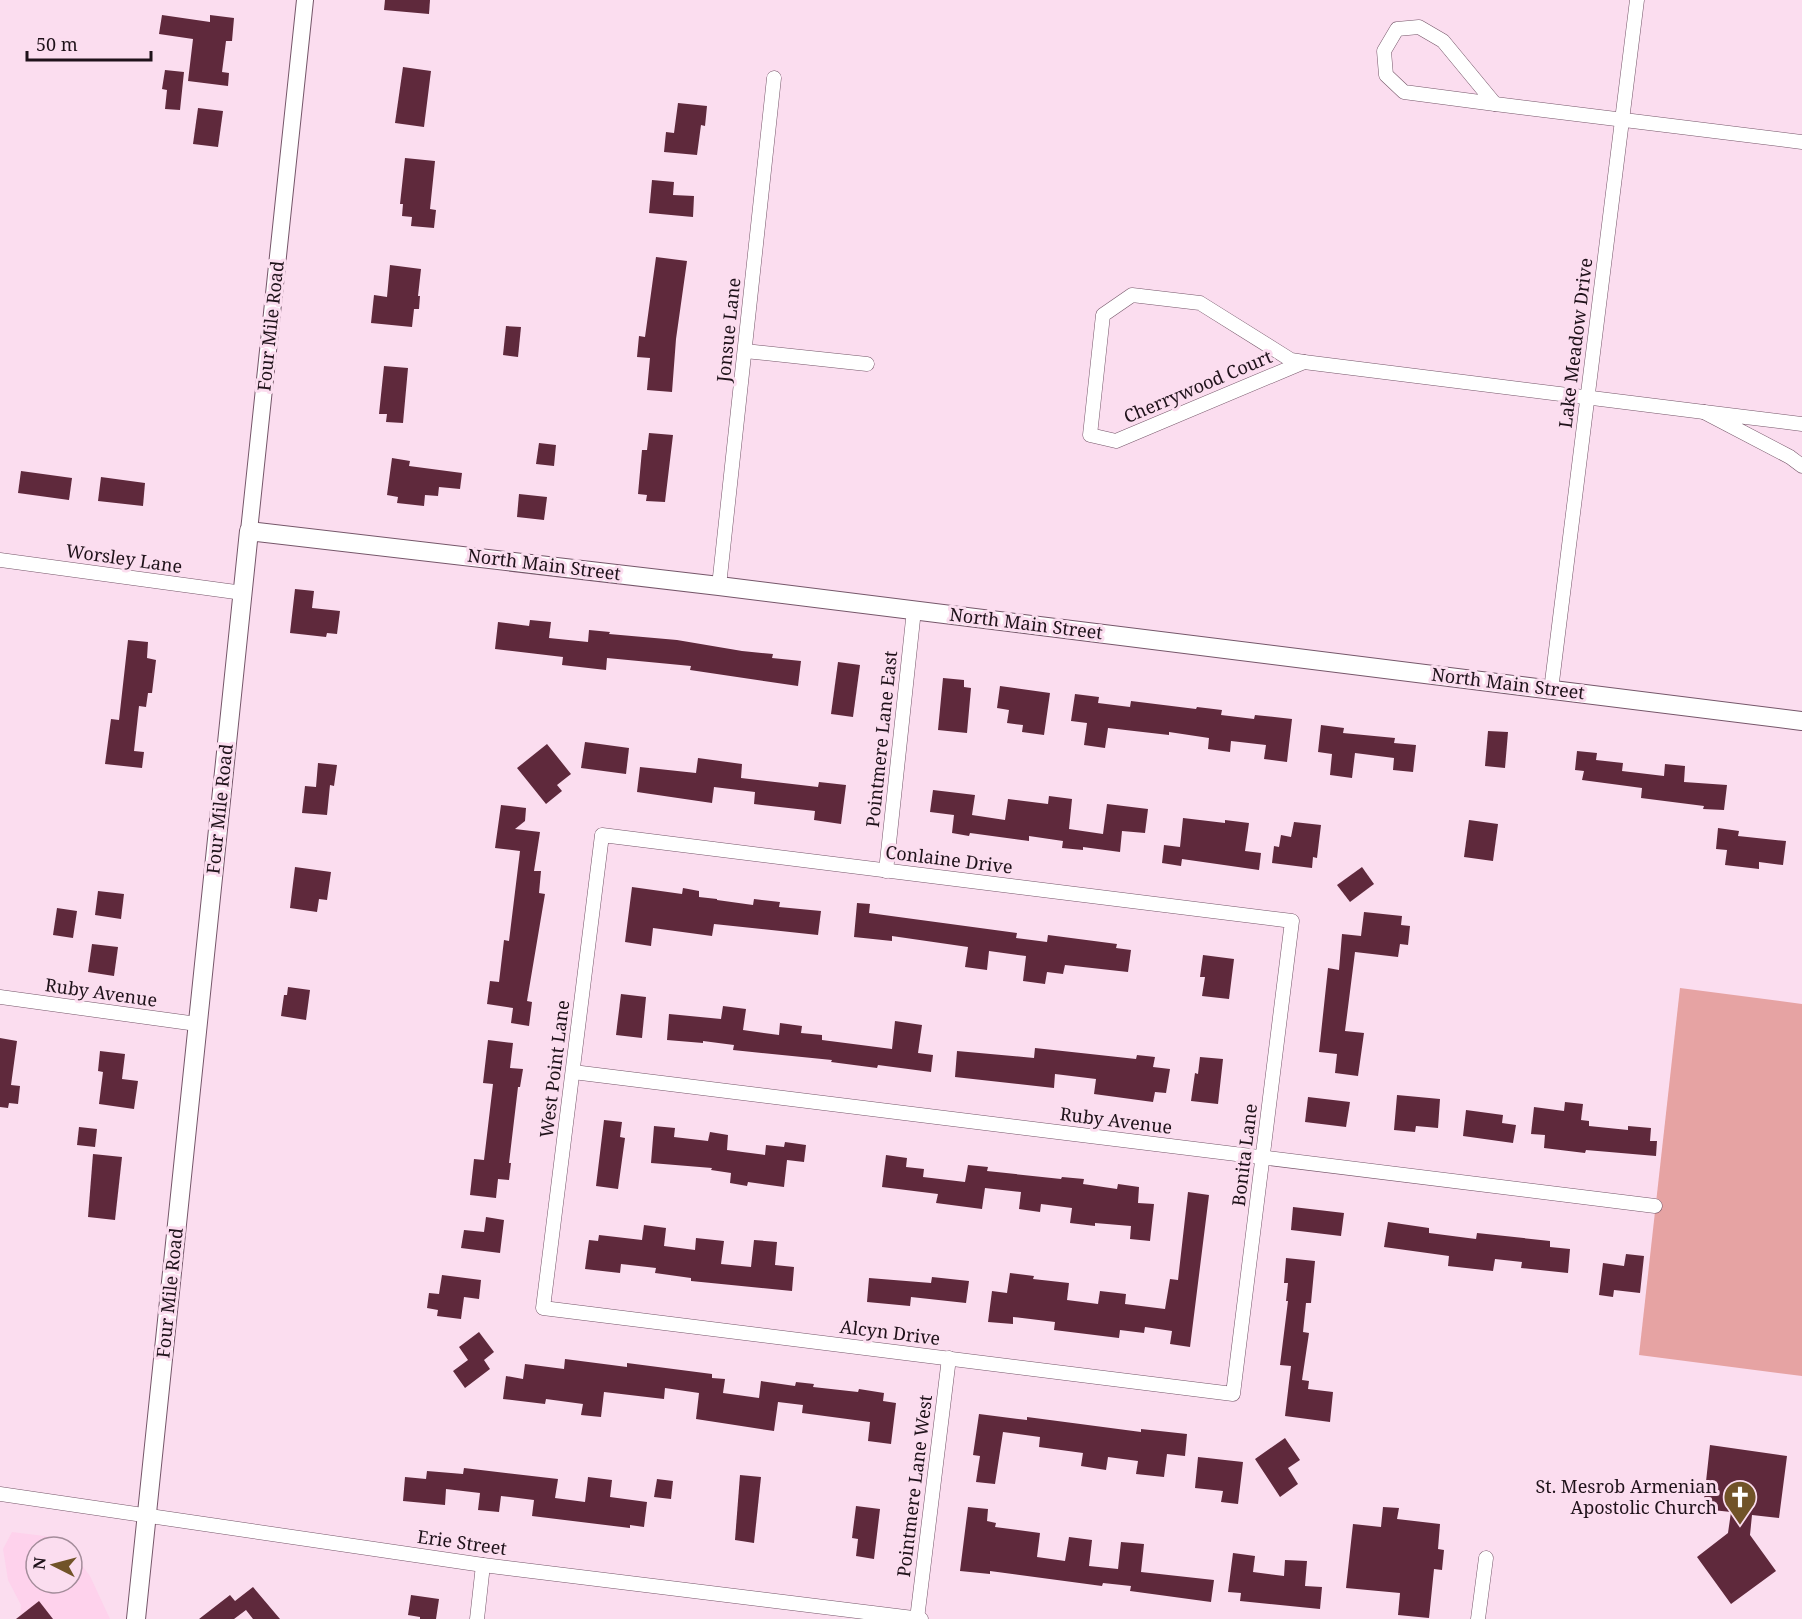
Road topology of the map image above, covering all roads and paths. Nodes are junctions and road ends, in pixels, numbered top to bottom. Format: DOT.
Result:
graph roads {
  1 [pos="305,0"];
  2 [pos="1637,0"];
  3 [pos="774,78"];
  4 [pos="1495,104"];
  5 [pos="1622,120"];
  6 [pos="1802,142"];
  7 [pos="745,351"];
  8 [pos="1304,362"];
  9 [pos="867,364"];
  10 [pos="1588,397"];
  11 [pos="1704,412"];
  12 [pos="1802,424"];
  13 [pos="1802,466"];
  14 [pos="249,531"];
  15 [pos="0,560"];
  16 [pos="719,586"];
  17 [pos="243,593"];
  18 [pos="914,610"];
  19 [pos="1551,690"];
  20 [pos="1802,721"];
  21 [pos="602,835"];
  22 [pos="886,871"];
  23 [pos="1292,921"];
  24 [pos="0,997"];
  25 [pos="197,1024"];
  26 [pos="573,1072"];
  27 [pos="1263,1157"];
  28 [pos="1655,1206"];
  29 [pos="543,1308"];
  30 [pos="949,1358"];
  31 [pos="1233,1394"];
  32 [pos="0,1494"];
  33 [pos="147,1515"];
  34 [pos="1486,1558"];
  35 [pos="483,1564"];
  36 [pos="136,1619"];
  37 [pos="477,1619"];
  38 [pos="919,1619"];
  39 [pos="1478,1619"];
  1 -- 14 [label="street, Four Mile Road"];
  2 -- 5 [label="street, Lake Meadow Drive"];
  3 -- 7 [label="street, Jonsue Lane"];
  4 -- 4 [label="street"];
  4 -- 5 [label="street"];
  5 -- 6 [label="street"];
  5 -- 10 [label="street, Lake Meadow Drive"];
  7 -- 9 [label="street"];
  7 -- 16 [label="street, Jonsue Lane"];
  8 -- 8 [label="street, Cherrywood Court"];
  8 -- 10 [label="street, Cherrywood Court"];
  10 -- 11 [label="street, Cherrywood Court"];
  10 -- 19 [label="street, Lake Meadow Drive"];
  11 -- 12 [label="street, Cherrywood Court"];
  11 -- 13 [label="street"];
  14 -- 16 [label="main road, North Main Street"];
  14 -- 17 [label="main road, Four Mile Road"];
  15 -- 17 [label="street, Worsley Lane"];
  16 -- 18 [label="main road, North Main Street"];
  17 -- 25 [label="main road, Four Mile Road"];
  18 -- 19 [label="main road, North Main Street"];
  18 -- 22 [label="street, Pointmere Lane East"];
  19 -- 20 [label="main road, North Main Street"];
  21 -- 22 [label="street, Conlaine Drive"];
  21 -- 26 [label="street, West Point Lane"];
  22 -- 23 [label="street, Conlaine Drive"];
  23 -- 27 [label="street, Bonita Lane"];
  24 -- 25 [label="street, Ruby Avenue"];
  25 -- 33 [label="main road, Four Mile Road"];
  26 -- 27 [label="street, Ruby Avenue"];
  26 -- 29 [label="street, West Point Lane"];
  27 -- 28 [label="street, Ruby Avenue"];
  27 -- 31 [label="street, Bonita Lane"];
  29 -- 30 [label="street, Alcyn Drive"];
  30 -- 31 [label="street, Alcyn Drive"];
  30 -- 38 [label="street, Pointmere Lane West"];
  32 -- 33 [label="street, Erie Street"];
  33 -- 35 [label="street, Erie Street"];
  33 -- 36 [label="main road, Four Mile Road"];
  34 -- 39 [label="street"];
  35 -- 37 [label="street"];
  35 -- 38 [label="street, Erie Street"];
}
